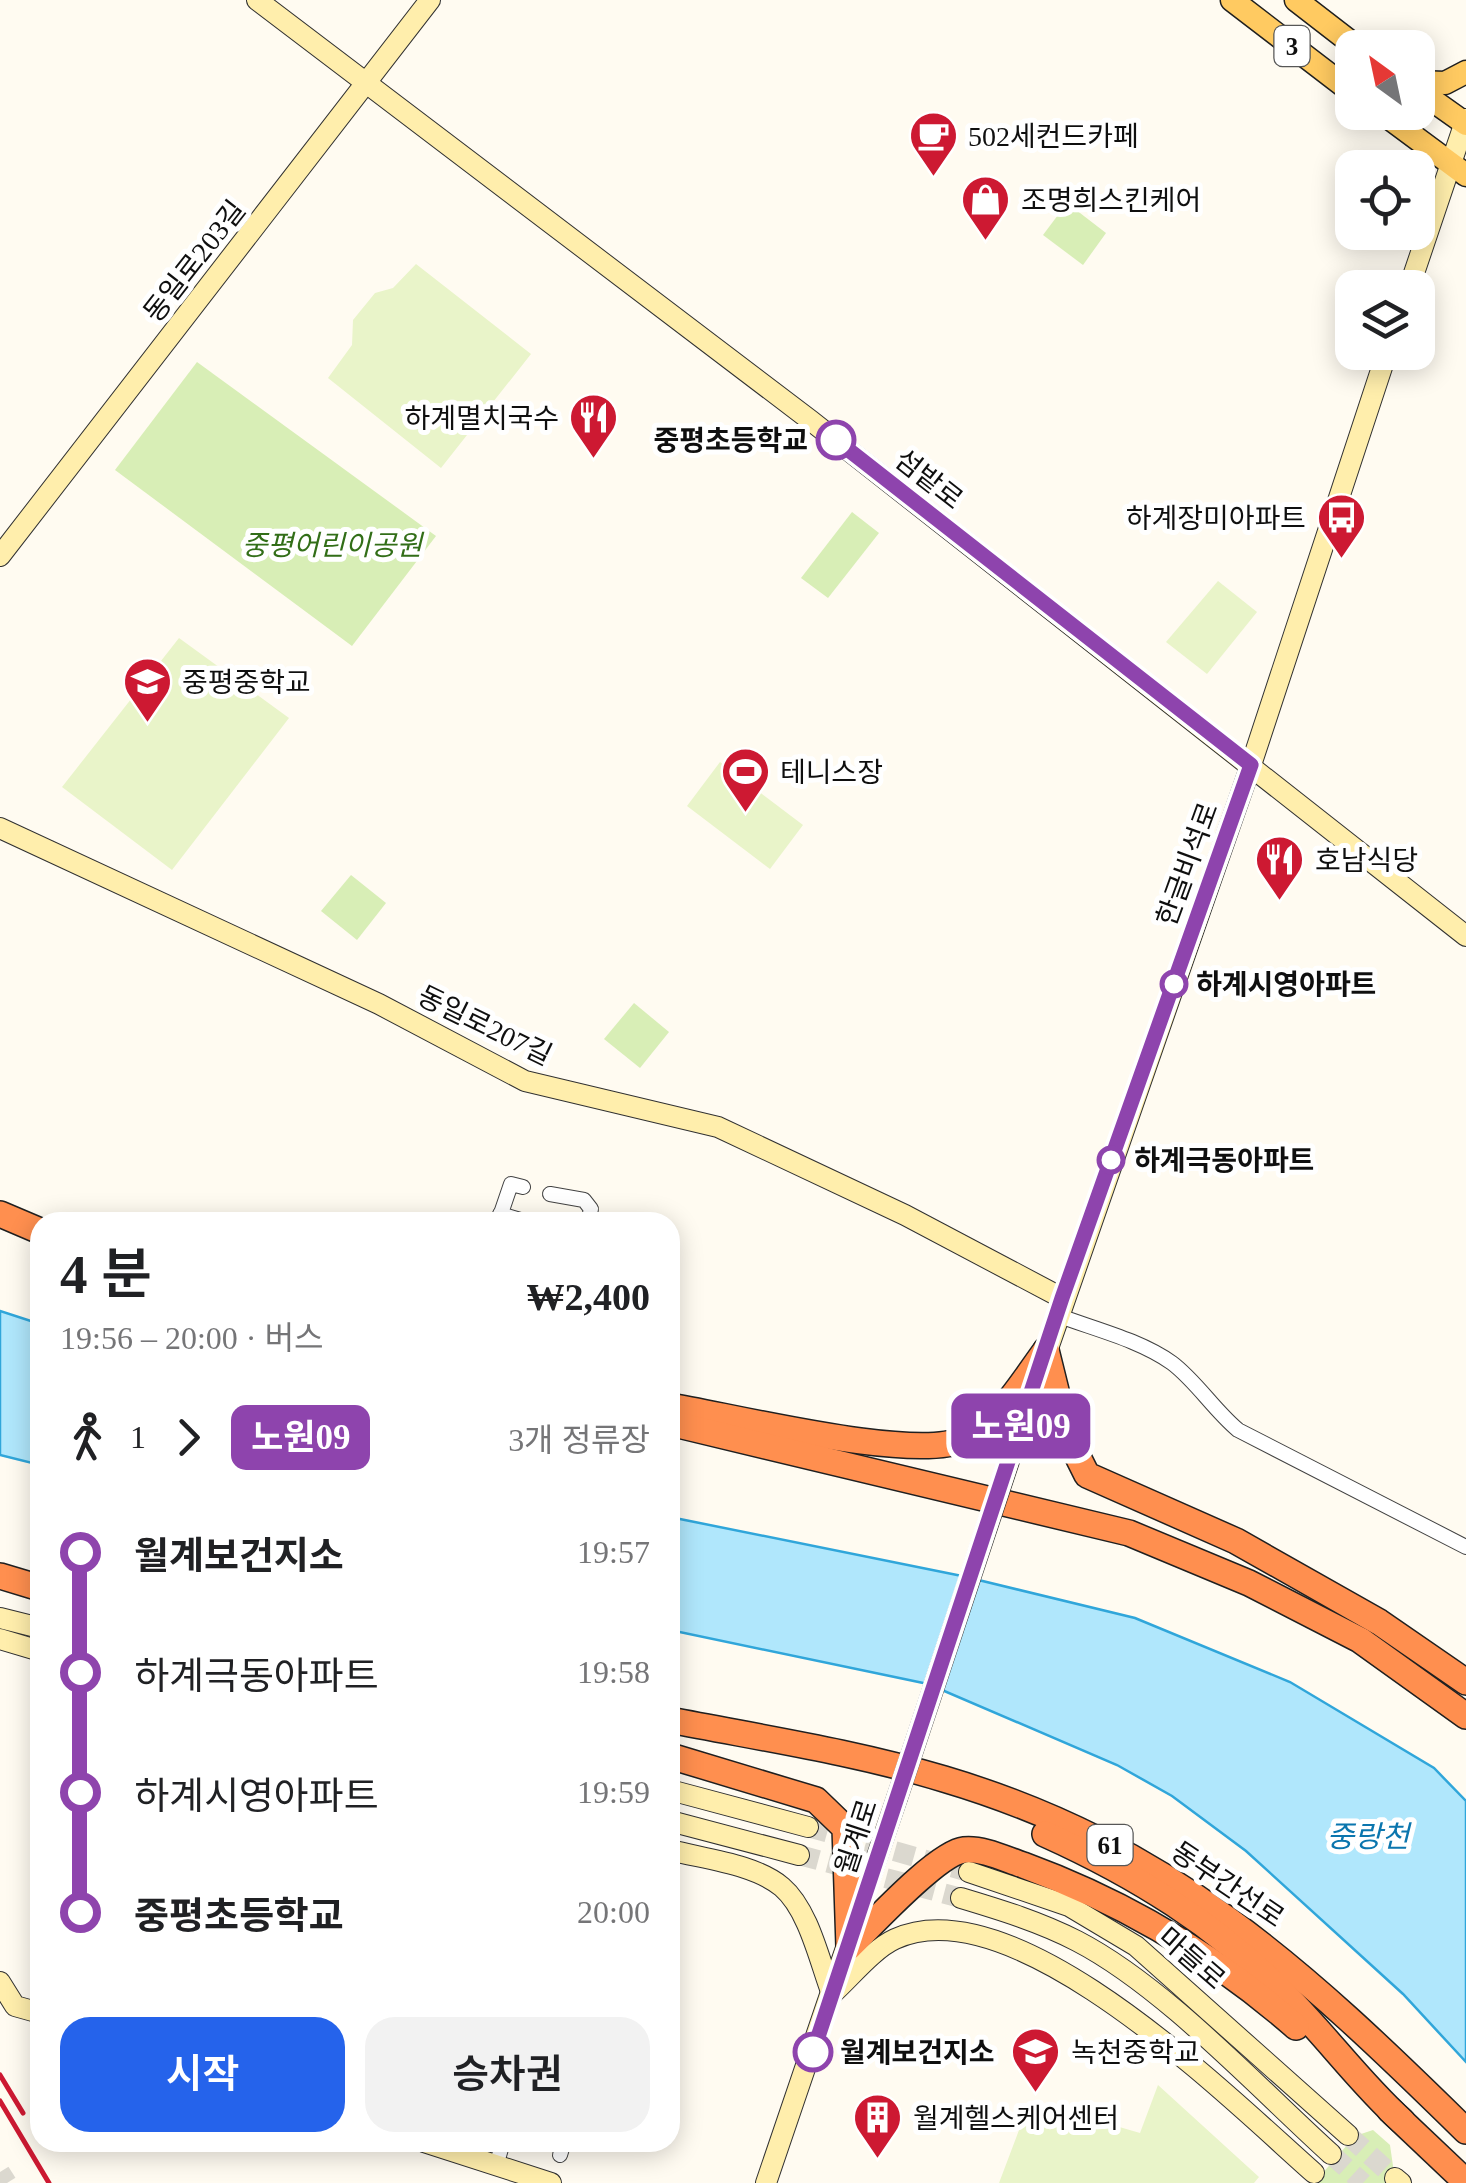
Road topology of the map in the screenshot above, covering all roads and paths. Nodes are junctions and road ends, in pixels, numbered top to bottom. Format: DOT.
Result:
graph roads {
  1 [pos="257,0"];
  2 [pos="430,0"];
  3 [pos="1232,0"];
  4 [pos="1296,0"];
  5 [pos="1335,30"];
  6 [pos="1466,72"];
  7 [pos="1335,79"];
  8 [pos="1435,83"];
  9 [pos="367,84"];
  10 [pos="1435,102"];
  11 [pos="1465,122"];
  12 [pos="1405,130"];
  13 [pos="1458,169"];
  14 [pos="1416,270"];
  15 [pos="1382,370"];
  16 [pos="0,556"];
  17 [pos="1251,765"];
  18 [pos="0,828"];
  19 [pos="1466,936"];
  20 [pos="523,1187"];
  21 [pos="550,1194"];
  22 [pos="501,1212"];
  23 [pos="590,1212"];
  24 [pos="0,1214"];
  25 [pos="30,1227"];
  26 [pos="1060,1306"];
  27 [pos="1046,1350"];
  28 [pos="680,1408"];
  29 [pos="680,1425"];
  30 [pos="1013,1450"];
  31 [pos="1466,1547"];
  32 [pos="0,1576"];
  33 [pos="30,1585"];
  34 [pos="0,1618"];
  35 [pos="30,1626"];
  36 [pos="0,1638"];
  37 [pos="30,1648"];
  38 [pos="1466,1682"];
  39 [pos="1466,1716"];
  40 [pos="680,1722"];
  41 [pos="680,1734"];
  42 [pos="680,1759"];
  43 [pos="680,1793"];
  44 [pos="680,1824"];
  45 [pos="808,1826"];
  46 [pos="680,1853"];
  47 [pos="798,1855"];
  48 [pos="969,1872"];
  49 [pos="961,1898"];
  50 [pos="849,1947"];
  51 [pos="0,1982"];
  52 [pos="832,1994"];
  53 [pos="30,2011"];
  54 [pos="1402,2121"];
  55 [pos="1466,2131"];
  56 [pos="1348,2135"];
  57 [pos="454,2152"];
  58 [pos="501,2152"];
  59 [pos="1331,2154"];
  60 [pos="496,2166"];
  61 [pos="1314,2172"];
  62 [pos="1466,2182"];
  63 [pos="551,2183"];
  64 [pos="766,2183"];
  1 -- 9 [label="main road, 섬밭로"];
  2 -- 9 [label="main road, 동일로203길"];
  3 -- 7 [label="main road, 3"];
  4 -- 5 [label="main road, 3"];
  6 -- 8 [label="main road"];
  9 -- 16 [label="main road, 동일로203길"];
  9 -- 17 [label="main road, 섬밭로"];
  10 -- 11 [label="main road"];
  11 -- 13 [label="main road"];
  12 -- 13 [label="main road"];
  13 -- 14 [label="main road"];
  15 -- 17 [label="main road, 한글비석로"];
  17 -- 19 [label="main road, 섬밭로"];
  17 -- 26 [label="main road, 한글비석로"];
  18 -- 26 [label="main road, 동일로207길"];
  20 -- 22 [label="street"];
  21 -- 23 [label="street"];
  24 -- 25 [label="highway"];
  26 -- 27 [label="main road, 한글비석로"];
  26 -- 31 [label="street"];
  27 -- 28 [label="highway"];
  27 -- 30 [label="main road, 한글비석로"];
  27 -- 38 [label="highway"];
  29 -- 39 [label="highway"];
  30 -- 50 [label="main road, 월계로, bridge"];
  32 -- 33 [label="highway"];
  34 -- 35 [label="main road"];
  36 -- 37 [label="main road"];
  40 -- 55 [label="highway, 동부간선로 / 61"];
  41 -- 54 [label="highway"];
  42 -- 50 [label="highway"];
  43 -- 45 [label="main road"];
  44 -- 47 [label="main road"];
  46 -- 52 [label="main road"];
  48 -- 56 [label="main road, 마들로"];
  49 -- 59 [label="main road, 마들로"];
  50 -- 52 [label="main road, 월계로"];
  50 -- 54 [label="highway"];
  51 -- 53 [label="main road"];
  52 -- 61 [label="main road"];
  52 -- 64 [label="main road, 월계로"];
  54 -- 62 [label="highway"];
  57 -- 60 [label="main road"];
  58 -- 60 [label="street"];
  60 -- 63 [label="main road"];
}
